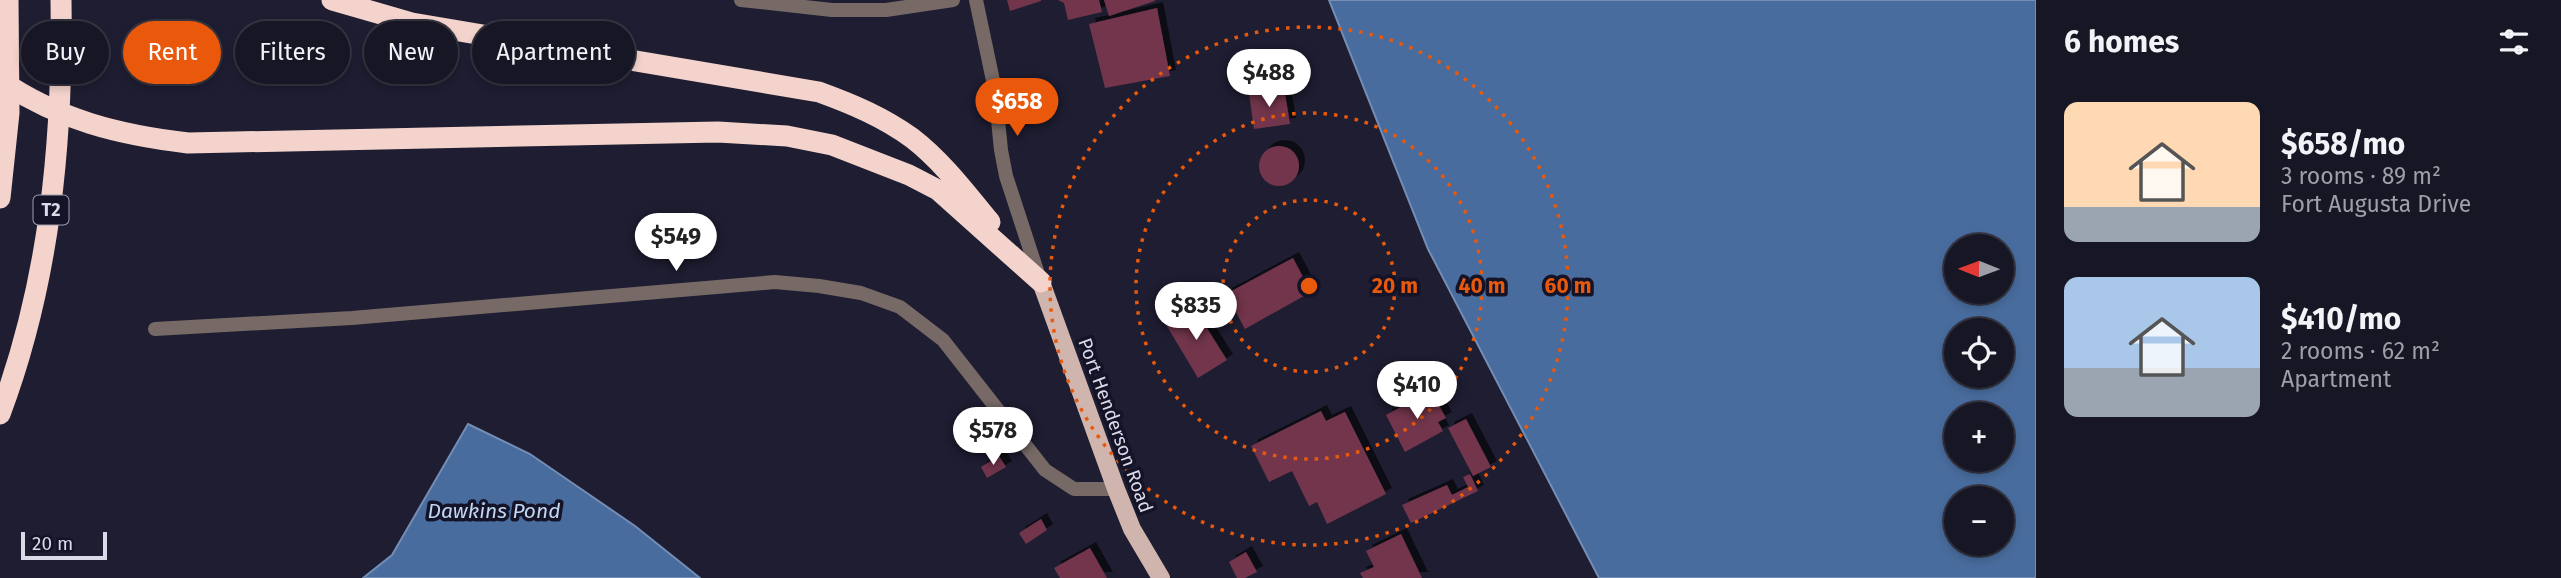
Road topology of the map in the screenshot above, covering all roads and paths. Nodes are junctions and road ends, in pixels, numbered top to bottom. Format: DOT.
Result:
graph roads {
  1 [pos="61,0"];
  2 [pos="332,0"];
  3 [pos="741,0"];
  4 [pos="953,0"];
  5 [pos="976,0"];
  6 [pos="8,2"];
  7 [pos="0,80"];
  8 [pos="0,198"];
  9 [pos="1041,282"];
  10 [pos="155,329"];
  11 [pos="0,414"];
  12 [pos="1116,489"];
  13 [pos="1161,578"];
  1 -- 11 [label="highway, T2"];
  2 -- 9 [label="highway"];
  3 -- 4 [label="street"];
  5 -- 9 [label="street"];
  6 -- 8 [label="highway"];
  7 -- 9 [label="highway"];
  9 -- 12 [label="main road, Port Henderson Road"];
  10 -- 12 [label="street"];
  12 -- 13 [label="main road, Port Henderson Road"];
}
